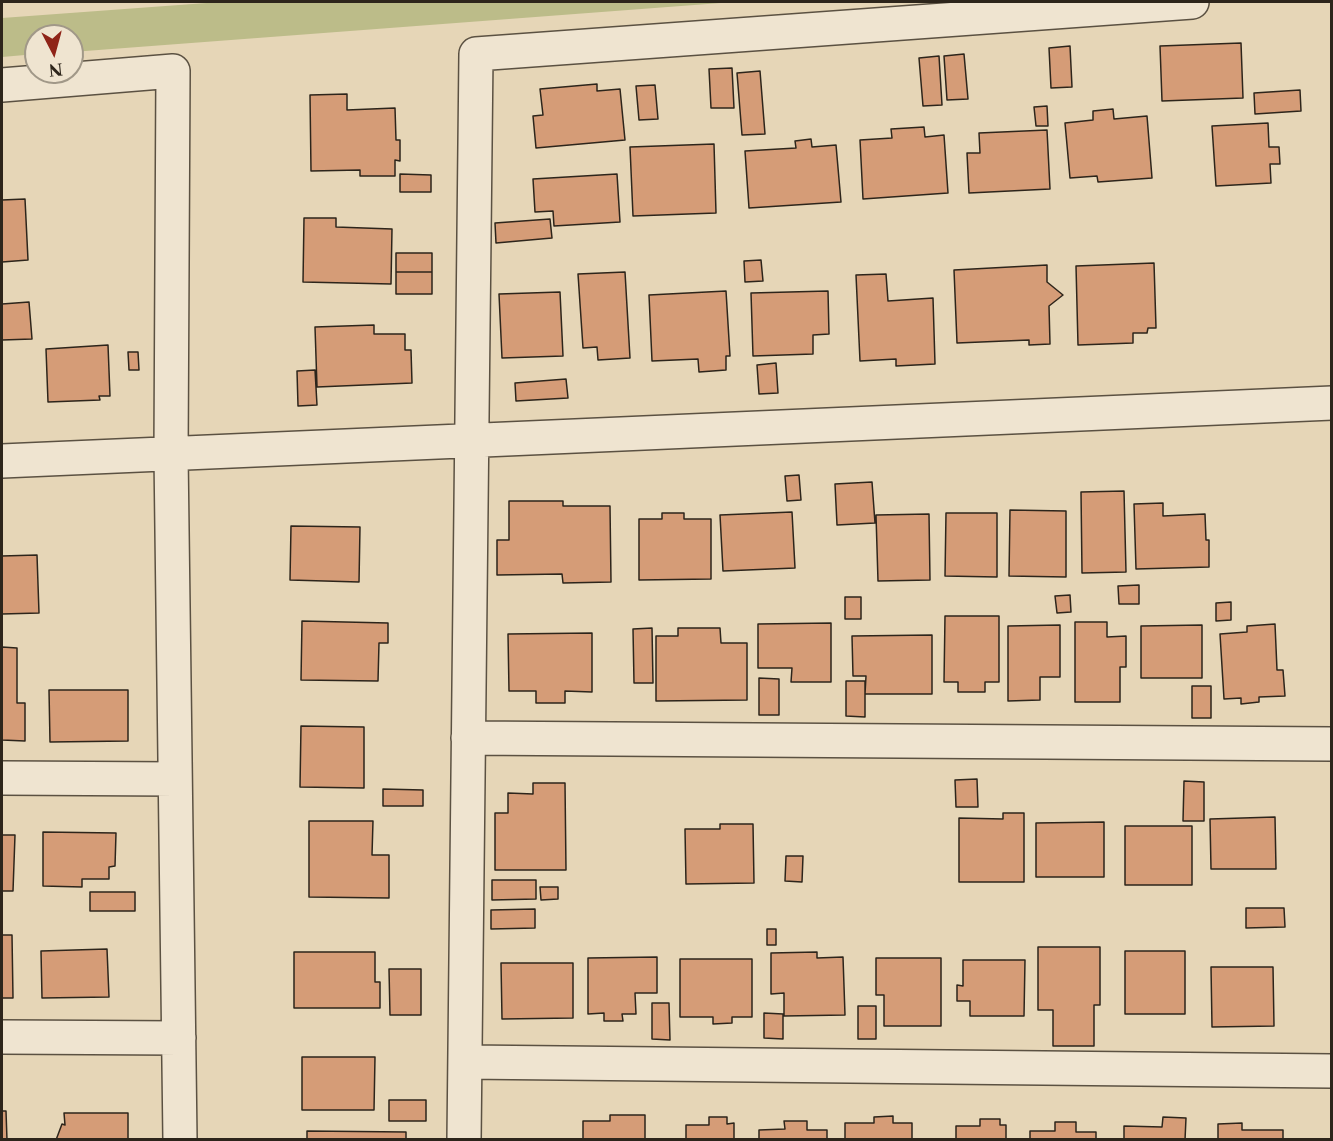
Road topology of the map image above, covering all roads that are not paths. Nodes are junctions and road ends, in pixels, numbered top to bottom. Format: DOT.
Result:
graph roads {
  1 [pos="1192,2"];
  2 [pos="2,85"];
  3 [pos="1332,403"];
  4 [pos="471,441"];
  5 [pos="171,453"];
  6 [pos="2,461"];
  7 [pos="468,738"];
  8 [pos="1332,744"];
  9 [pos="2,778"];
  10 [pos="175,778"];
  11 [pos="2,1037"];
  12 [pos="179,1038"];
  13 [pos="465,1062"];
  14 [pos="1332,1071"];
  15 [pos="180,1140"];
  16 [pos="464,1140"];
  1 -- 4 [label="street"];
  2 -- 5 [label="street"];
  3 -- 4 [label="street"];
  4 -- 5 [label="street"];
  4 -- 7 [label="street"];
  5 -- 6 [label="street"];
  5 -- 10 [label="street"];
  7 -- 8 [label="street"];
  7 -- 13 [label="street"];
  9 -- 10 [label="street"];
  10 -- 12 [label="street"];
  11 -- 12 [label="street"];
  12 -- 15 [label="street"];
  13 -- 14 [label="street"];
  13 -- 16 [label="street"];
}
